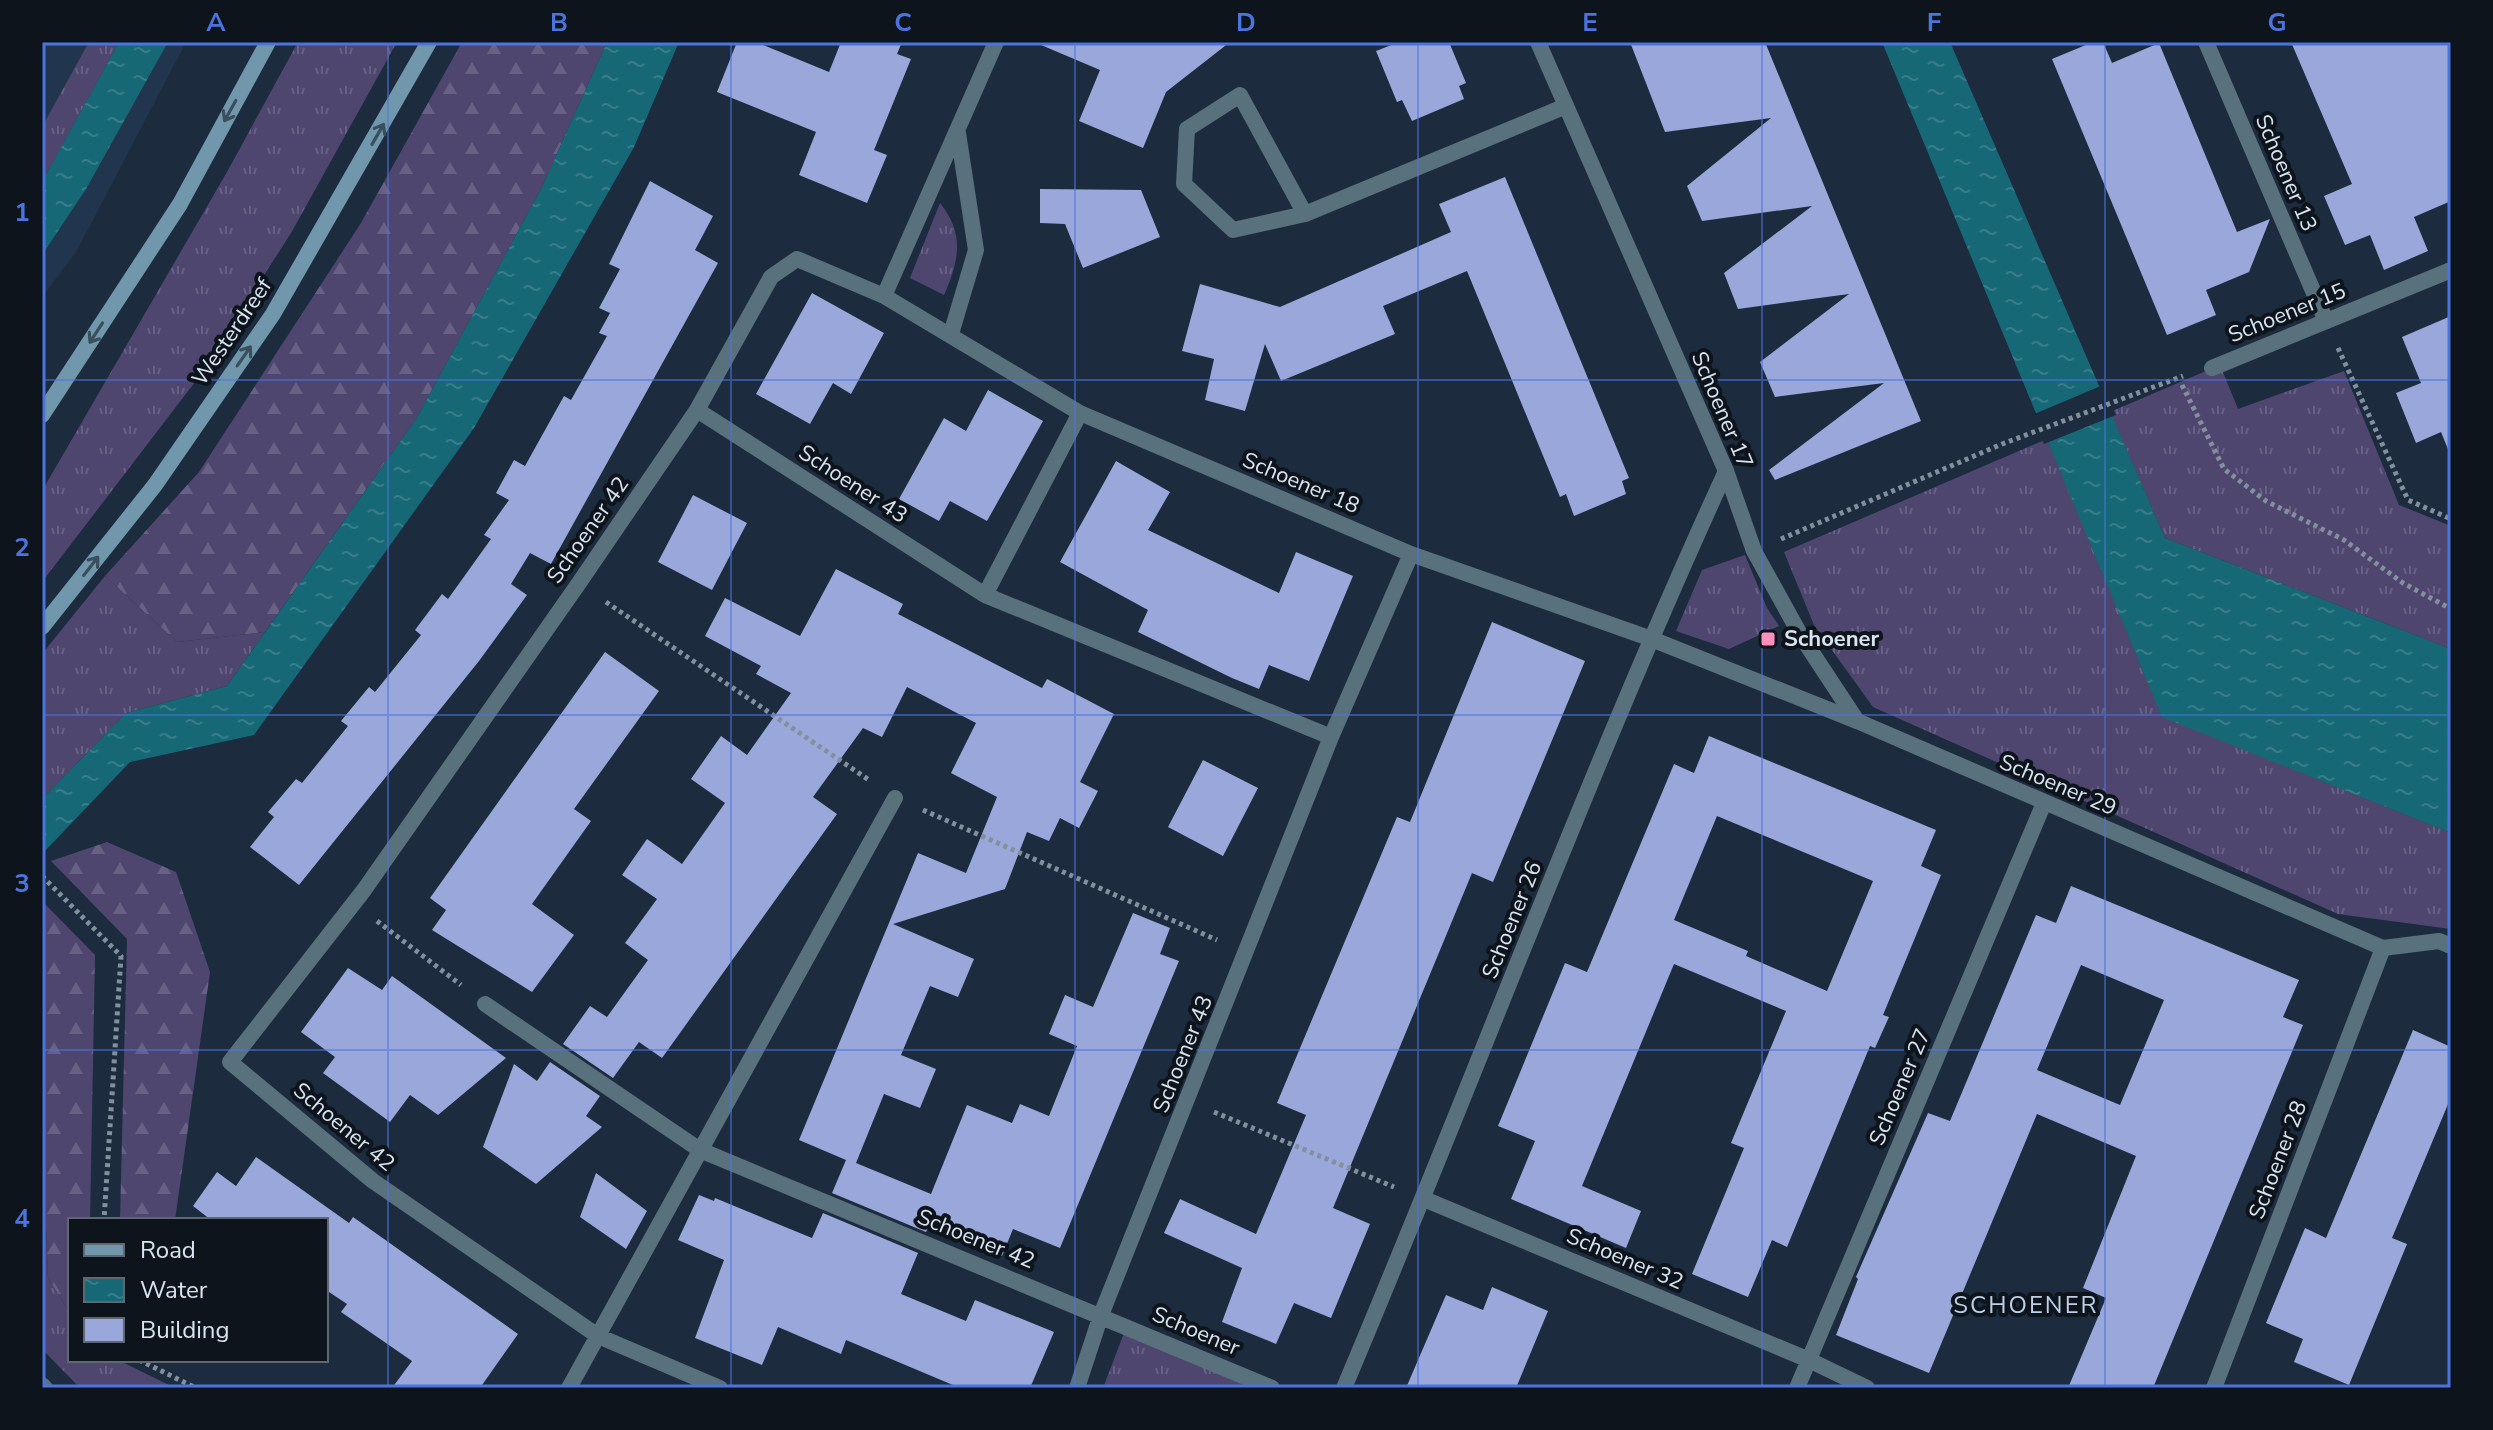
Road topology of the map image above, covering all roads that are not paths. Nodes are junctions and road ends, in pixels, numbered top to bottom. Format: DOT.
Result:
graph roads {
  1 [pos="268,42"];
  2 [pos="429,42"];
  3 [pos="996,42"];
  4 [pos="1538,42"];
  5 [pos="2206,42"];
  6 [pos="1566,106"];
  7 [pos="958,133"];
  8 [pos="1305,214"];
  9 [pos="2451,270"];
  10 [pos="884,296"];
  11 [pos="2326,321"];
  12 [pos="951,334"];
  13 [pos="2212,368"];
  14 [pos="697,410"];
  15 [pos="1080,413"];
  16 [pos="42,415"];
  17 [pos="1726,471"];
  18 [pos="1411,554"];
  19 [pos="985,595"];
  20 [pos="42,627"];
  21 [pos="1649,638"];
  22 [pos="1857,721"];
  23 [pos="1331,737"];
  24 [pos="895,798"];
  25 [pos="2044,803"];
  26 [pos="2451,946"];
  27 [pos="2383,948"];
  28 [pos="485,1004"];
  29 [pos="700,1150"];
  30 [pos="1424,1199"];
  31 [pos="1101,1315"];
  32 [pos="598,1336"];
  33 [pos="1809,1360"];
  34 [pos="569,1388"];
  35 [pos="720,1388"];
  36 [pos="1077,1388"];
  37 [pos="1272,1388"];
  38 [pos="1344,1388"];
  39 [pos="1797,1388"];
  40 [pos="1867,1388"];
  41 [pos="2214,1388"];
  1 -- 16 [label="main road, one-way"];
  20 -- 2 [label="main road, Westerdreef, one-way"];
  3 -- 7 [label="street"];
  4 -- 6 [label="street, Schoener 17"];
  5 -- 11 [label="street, Schoener 13"];
  6 -- 8 [label="street"];
  6 -- 17 [label="street, Schoener 17"];
  7 -- 10 [label="street"];
  7 -- 12 [label="street"];
  8 -- 8 [label="street"];
  9 -- 11 [label="street, Schoener 15"];
  10 -- 12 [label="street, Schoener 18"];
  10 -- 14 [label="street, Schoener 42"];
  11 -- 13 [label="street, Schoener 15"];
  12 -- 15 [label="street, Schoener 18"];
  14 -- 19 [label="street, Schoener 43"];
  14 -- 32 [label="street, Schoener 42"];
  15 -- 18 [label="street, Schoener 18"];
  15 -- 19 [label="street"];
  17 -- 21 [label="street, Schoener 26"];
  17 -- 22 [label="street, Schoener 17"];
  18 -- 21 [label="street, Schoener 18"];
  18 -- 23 [label="street, Schoener 43"];
  19 -- 23 [label="street, Schoener 43"];
  21 -- 22 [label="street, Schoener 29"];
  21 -- 30 [label="street, Schoener 26"];
  22 -- 25 [label="street, Schoener 29"];
  23 -- 31 [label="street, Schoener 43"];
  24 -- 29 [label="street"];
  25 -- 27 [label="street, Schoener 29"];
  25 -- 33 [label="street, Schoener 27"];
  26 -- 27 [label="street"];
  27 -- 41 [label="street, Schoener 28"];
  28 -- 29 [label="street, Schoener 42"];
  29 -- 31 [label="street, Schoener 42"];
  29 -- 32 [label="street"];
  30 -- 33 [label="street, Schoener 32"];
  30 -- 38 [label="street, Schoener 26"];
  31 -- 36 [label="street, Schoener 43"];
  31 -- 37 [label="street, Schoener"];
  32 -- 34 [label="street"];
  32 -- 35 [label="street"];
  33 -- 39 [label="street, Schoener 27"];
  33 -- 40 [label="street"];
}
